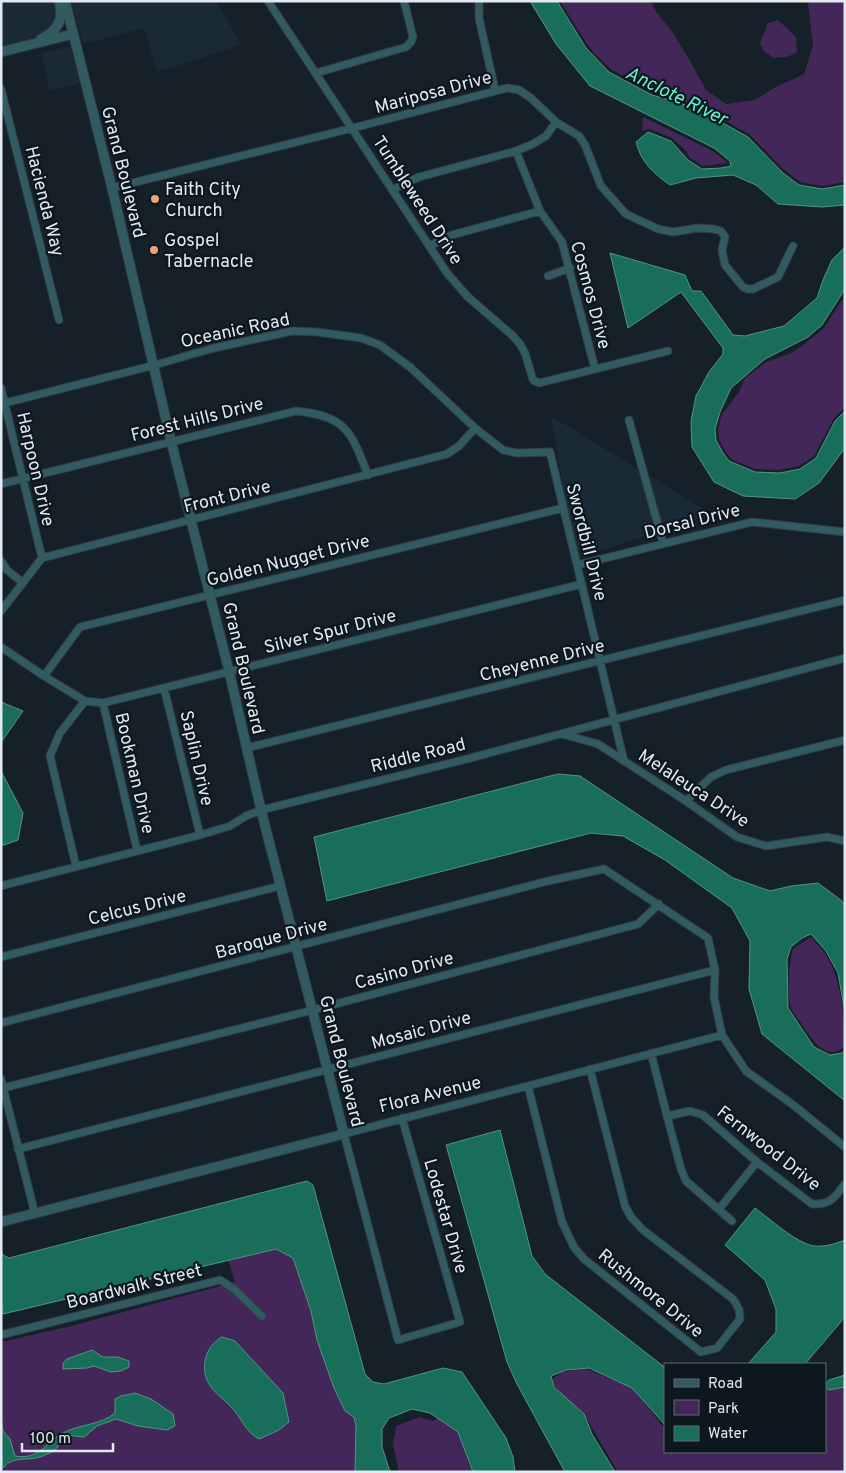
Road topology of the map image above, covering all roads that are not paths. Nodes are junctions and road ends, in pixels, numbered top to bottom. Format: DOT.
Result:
graph roads {
  1 [pos="59,1"];
  2 [pos="65,1"];
  3 [pos="268,1"];
  4 [pos="404,1"];
  5 [pos="479,4"];
  6 [pos="73,34"];
  7 [pos="32,44"];
  8 [pos="1,52"];
  9 [pos="316,73"];
  10 [pos="1,89"];
  11 [pos="495,90"];
  12 [pos="556,122"];
  13 [pos="353,128"];
  14 [pos="516,151"];
  15 [pos="112,188"];
  16 [pos="392,190"];
  17 [pos="540,210"];
  18 [pos="429,246"];
  19 [pos="793,246"];
  20 [pos="570,268"];
  21 [pos="548,276"];
  22 [pos="59,320"];
  23 [pos="668,351"];
  24 [pos="155,365"];
  25 [pos="595,369"];
  26 [pos="1,388"];
  27 [pos="3,400"];
  28 [pos="4,412"];
  29 [pos="629,420"];
  30 [pos="475,428"];
  31 [pos="171,441"];
  32 [pos="368,475"];
  33 [pos="23,478"];
  34 [pos="1,484"];
  35 [pos="563,508"];
  36 [pos="191,520"];
  37 [pos="845,532"];
  38 [pos="663,543"];
  39 [pos="42,558"];
  40 [pos="1,561"];
  41 [pos="577,565"];
  42 [pos="22,582"];
  43 [pos="582,584"];
  44 [pos="210,595"];
  45 [pos="845,600"];
  46 [pos="1,611"];
  47 [pos="1,647"];
  48 [pos="845,658"];
  49 [pos="600,661"];
  50 [pos="229,671"];
  51 [pos="44,676"];
  52 [pos="164,688"];
  53 [pos="85,701"];
  54 [pos="103,703"];
  55 [pos="615,719"];
  56 [pos="562,734"];
  57 [pos="845,740"];
  58 [pos="246,748"];
  59 [pos="624,761"];
  60 [pos="686,801"];
  61 [pos="262,810"];
  62 [pos="200,835"];
  63 [pos="845,841"];
  64 [pos="137,850"];
  65 [pos="76,866"];
  66 [pos="1,886"];
  67 [pos="280,886"];
  68 [pos="659,904"];
  69 [pos="295,947"];
  70 [pos="1,957"];
  71 [pos="716,970"];
  72 [pos="313,1010"];
  73 [pos="1,1023"];
  74 [pos="722,1035"];
  75 [pos="651,1053"];
  76 [pos="590,1069"];
  77 [pos="328,1070"];
  78 [pos="1,1079"];
  79 [pos="528,1086"];
  80 [pos="4,1088"];
  81 [pos="667,1116"];
  82 [pos="402,1118"];
  83 [pos="344,1134"];
  84 [pos="845,1148"];
  85 [pos="18,1149"];
  86 [pos="757,1162"];
  87 [pos="845,1184"];
  88 [pos="719,1209"];
  89 [pos="35,1214"];
  90 [pos="732,1221"];
  91 [pos="1,1222"];
  92 [pos="262,1316"];
  93 [pos="1,1335"];
  94 [pos="398,1340"];
  1 -- 7 [label="street"];
  2 -- 6 [label="street, Grand Boulevard"];
  3 -- 9 [label="street, Tumbleweed Drive"];
  4 -- 9 [label="street"];
  5 -- 11 [label="street"];
  6 -- 7 [label="street"];
  6 -- 15 [label="street, Grand Boulevard"];
  7 -- 8 [label="street"];
  9 -- 13 [label="street, Tumbleweed Drive"];
  10 -- 22 [label="street, Hacienda Way"];
  11 -- 12 [label="street, Mariposa Drive"];
  11 -- 13 [label="street, Mariposa Drive"];
  12 -- 14 [label="street"];
  12 -- 19 [label="street, Mariposa Drive"];
  13 -- 15 [label="street, Mariposa Drive"];
  13 -- 16 [label="street, Tumbleweed Drive"];
  14 -- 16 [label="street"];
  14 -- 17 [label="street, Cosmos Drive"];
  15 -- 24 [label="street, Grand Boulevard"];
  16 -- 18 [label="street, Tumbleweed Drive"];
  17 -- 18 [label="street"];
  17 -- 20 [label="street, Cosmos Drive"];
  18 -- 25 [label="street, Tumbleweed Drive"];
  20 -- 21 [label="street"];
  20 -- 25 [label="street, Cosmos Drive"];
  23 -- 25 [label="street"];
  24 -- 27 [label="street, Oceanic Road"];
  24 -- 30 [label="street, Oceanic Road"];
  24 -- 31 [label="street, Grand Boulevard"];
  26 -- 27 [label="street, Harpoon Drive"];
  27 -- 28 [label="street, Harpoon Drive"];
  28 -- 33 [label="street, Harpoon Drive"];
  29 -- 38 [label="street"];
  30 -- 32 [label="street, Front Drive"];
  30 -- 35 [label="street, Swordbill Drive"];
  31 -- 32 [label="street, Forest Hills Drive"];
  31 -- 33 [label="street, Forest Hills Drive"];
  31 -- 36 [label="street, Grand Boulevard"];
  32 -- 36 [label="street, Front Drive"];
  33 -- 34 [label="street, Forest Hills Drive"];
  33 -- 39 [label="street, Harpoon Drive"];
  35 -- 41 [label="street, Swordbill Drive"];
  35 -- 44 [label="street, Golden Nugget Drive"];
  36 -- 39 [label="street, Front Drive"];
  36 -- 44 [label="street, Grand Boulevard"];
  37 -- 38 [label="street, Dorsal Drive"];
  38 -- 41 [label="street, Dorsal Drive"];
  39 -- 42 [label="street"];
  40 -- 42 [label="street"];
  41 -- 43 [label="street, Swordbill Drive"];
  42 -- 46 [label="street"];
  43 -- 49 [label="street, Swordbill Drive"];
  43 -- 50 [label="street, Silver Spur Drive"];
  44 -- 50 [label="street, Grand Boulevard"];
  44 -- 51 [label="street, Golden Nugget Drive"];
  45 -- 49 [label="street, Cheyenne Drive"];
  47 -- 51 [label="street"];
  48 -- 55 [label="street, Riddle Road"];
  49 -- 55 [label="street, Swordbill Drive"];
  49 -- 58 [label="street, Cheyenne Drive"];
  50 -- 52 [label="street, Silver Spur Drive"];
  50 -- 58 [label="street, Grand Boulevard"];
  51 -- 53 [label="street"];
  52 -- 54 [label="street, Silver Spur Drive"];
  52 -- 62 [label="street, Saplin Drive"];
  53 -- 54 [label="street, Silver Spur Drive"];
  53 -- 65 [label="street"];
  54 -- 64 [label="street, Bookman Drive"];
  55 -- 56 [label="street, Riddle Road"];
  55 -- 59 [label="street, Swordbill Drive"];
  56 -- 59 [label="street, Melaleuca Drive"];
  56 -- 61 [label="street, Riddle Road"];
  57 -- 60 [label="street"];
  58 -- 61 [label="street, Grand Boulevard"];
  59 -- 60 [label="street, Melaleuca Drive"];
  60 -- 63 [label="street, Melaleuca Drive"];
  61 -- 62 [label="street, Riddle Road"];
  61 -- 67 [label="street, Grand Boulevard"];
  62 -- 64 [label="street, Riddle Road"];
  64 -- 65 [label="street, Riddle Road"];
  65 -- 66 [label="street, Riddle Road"];
  67 -- 69 [label="street, Grand Boulevard"];
  67 -- 70 [label="street, Celcus Drive"];
  68 -- 69 [label="street, Baroque Drive"];
  68 -- 71 [label="street, Baroque Drive"];
  68 -- 72 [label="street, Casino Drive"];
  69 -- 72 [label="street, Grand Boulevard"];
  69 -- 73 [label="street, Baroque Drive"];
  71 -- 74 [label="street, Baroque Drive"];
  71 -- 77 [label="street, Mosaic Drive"];
  72 -- 77 [label="street, Grand Boulevard"];
  72 -- 80 [label="street, Casino Drive"];
  74 -- 75 [label="street, Flora Avenue"];
  74 -- 84 [label="street"];
  75 -- 76 [label="street, Flora Avenue"];
  75 -- 81 [label="street"];
  76 -- 79 [label="street, Flora Avenue"];
  76 -- 79 [label="street, Rushmore Drive"];
  77 -- 83 [label="street, Grand Boulevard"];
  77 -- 85 [label="street, Mosaic Drive"];
  78 -- 80 [label="street"];
  79 -- 82 [label="street, Flora Avenue"];
  80 -- 85 [label="street"];
  81 -- 86 [label="street, Fernwood Drive"];
  81 -- 88 [label="street"];
  82 -- 83 [label="street, Flora Avenue"];
  82 -- 94 [label="street, Lodestar Drive"];
  83 -- 89 [label="street, Flora Avenue"];
  83 -- 94 [label="street, Grand Boulevard"];
  85 -- 89 [label="street"];
  86 -- 87 [label="street, Fernwood Drive"];
  86 -- 88 [label="street"];
  88 -- 90 [label="street"];
  89 -- 91 [label="street, Flora Avenue"];
  92 -- 93 [label="street, Boardwalk Street"];
}
